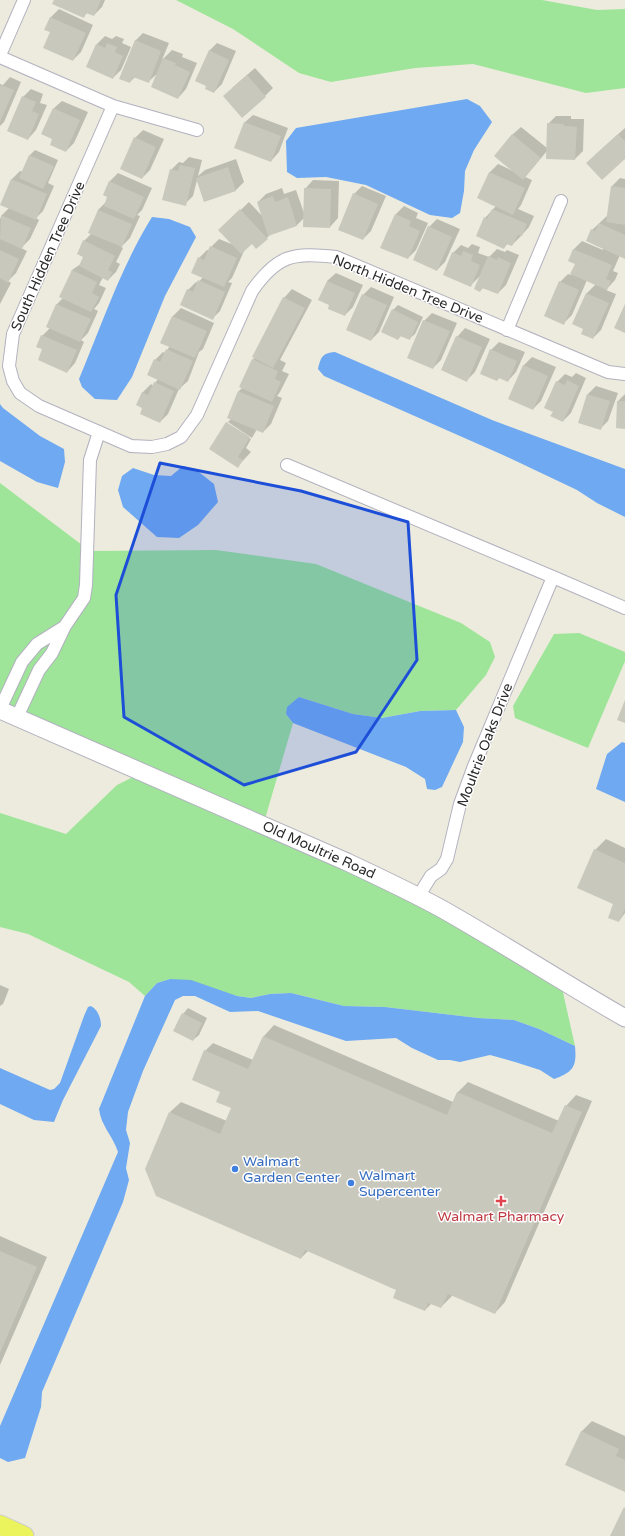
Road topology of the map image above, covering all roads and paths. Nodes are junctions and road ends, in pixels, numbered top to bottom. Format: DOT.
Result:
graph roads {
  1 [pos="24,0"];
  2 [pos="0,56"];
  3 [pos="113,106"];
  4 [pos="197,130"];
  5 [pos="561,202"];
  6 [pos="507,330"];
  7 [pos="625,374"];
  8 [pos="99,432"];
  9 [pos="287,465"];
  10 [pos="553,577"];
  11 [pos="625,608"];
  12 [pos="65,626"];
  13 [pos="0,710"];
  14 [pos="17,717"];
  15 [pos="418,896"];
  16 [pos="625,1018"];
  17 [pos="0,1525"];
  18 [pos="24,1536"];
  1 -- 2 [label="street"];
  2 -- 3 [label="street"];
  3 -- 4 [label="street"];
  3 -- 8 [label="street, South Hidden Tree Drive"];
  5 -- 6 [label="street"];
  6 -- 7 [label="street, North Hidden Tree Drive"];
  6 -- 8 [label="street, North Hidden Tree Drive"];
  8 -- 12 [label="street"];
  9 -- 10 [label="street"];
  10 -- 11 [label="street"];
  10 -- 15 [label="street, Moultrie Oaks Drive"];
  12 -- 13 [label="street"];
  12 -- 14 [label="street"];
  13 -- 14 [label="main road, Old Moultrie Road"];
  14 -- 15 [label="main road, Old Moultrie Road"];
  15 -- 16 [label="main road, Old Moultrie Road"];
  17 -- 18 [label="main road"];
}
